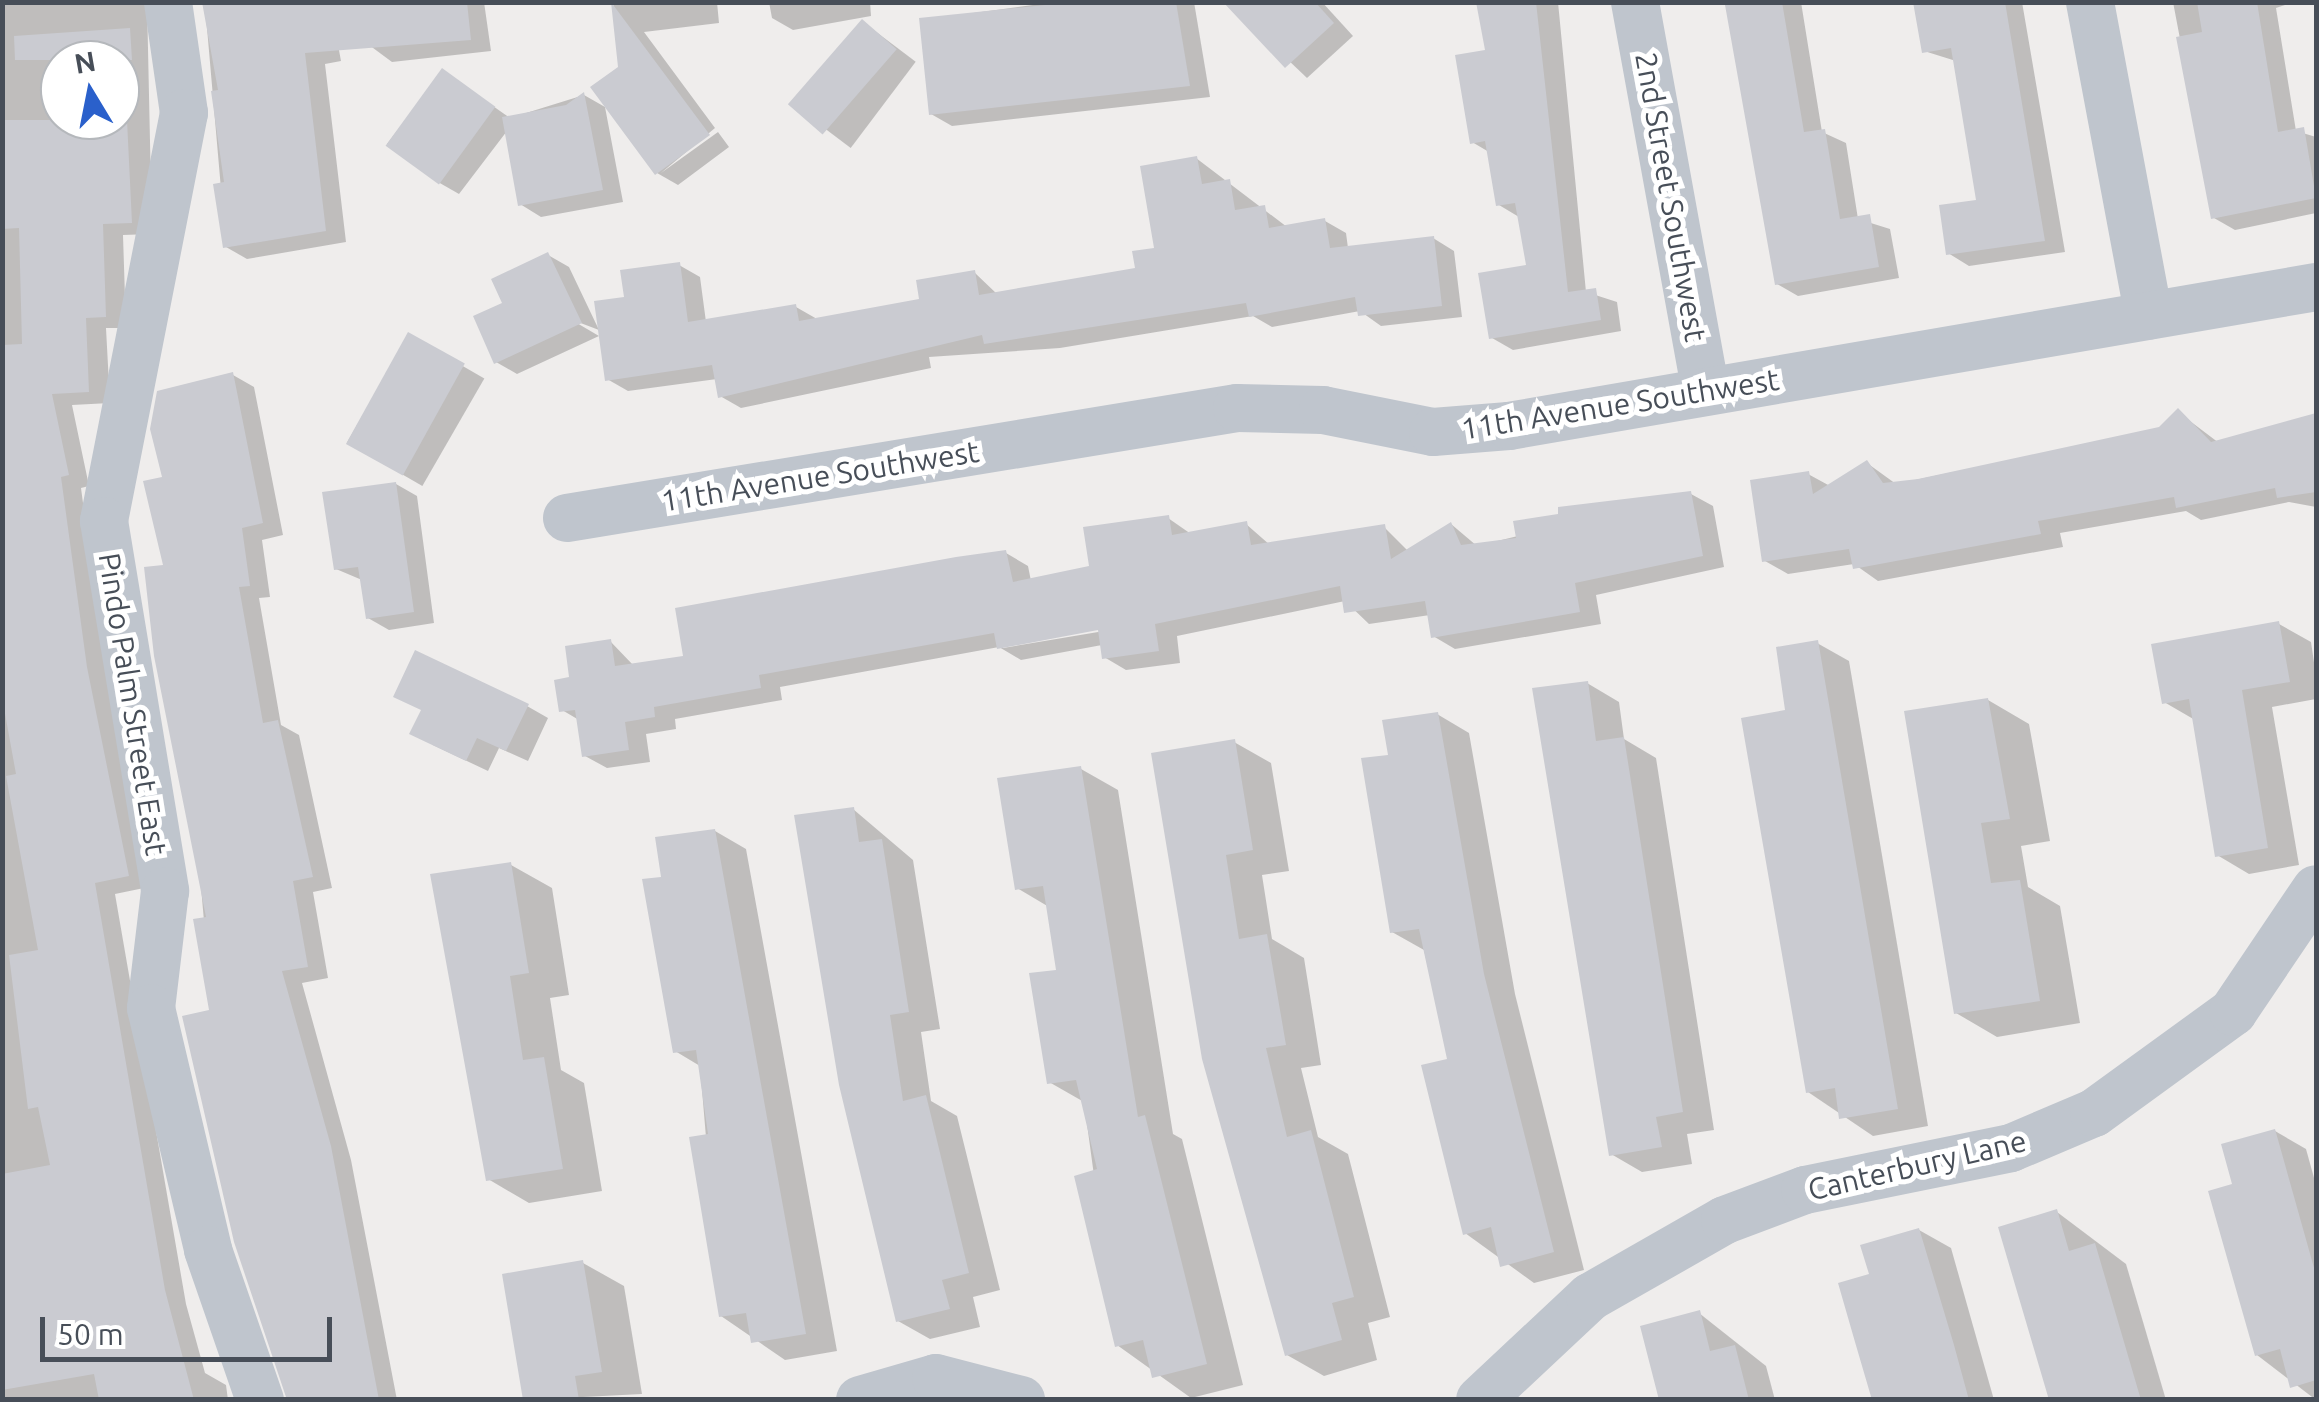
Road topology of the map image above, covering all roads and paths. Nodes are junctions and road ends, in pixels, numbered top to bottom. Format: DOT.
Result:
graph roads {
  1 [pos="168,2"];
  2 [pos="1635,2"];
  3 [pos="2090,2"];
  4 [pos="2316,287"];
  5 [pos="2150,316"];
  6 [pos="1706,392"];
  7 [pos="567,518"];
  8 [pos="2316,889"];
  9 [pos="260,1400"];
  10 [pos="860,1400"];
  11 [pos="1021,1400"];
  12 [pos="1480,1400"];
  1 -- 9 [label="street, Pindo Palm Street East"];
  2 -- 6 [label="street, 2nd Street Southwest"];
  3 -- 5 [label="street"];
  4 -- 5 [label="street, 11th Avenue Southwest"];
  5 -- 6 [label="street, 11th Avenue Southwest"];
  6 -- 7 [label="street, 11th Avenue Southwest"];
  8 -- 12 [label="street, Canterbury Lane"];
  10 -- 11 [label="street"];
}
